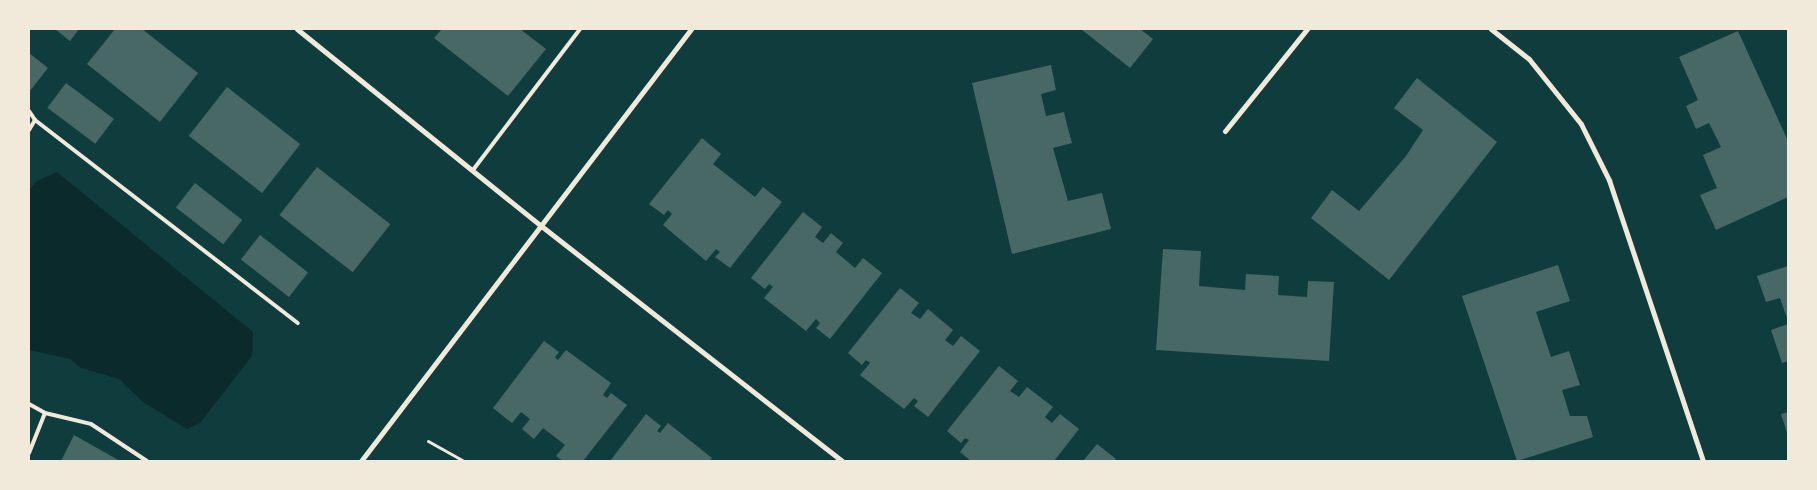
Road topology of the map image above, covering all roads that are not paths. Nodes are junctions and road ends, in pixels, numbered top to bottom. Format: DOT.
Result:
graph roads {
  1 [pos="297,29"];
  2 [pos="580,29"];
  3 [pos="690,29"];
  4 [pos="1306,29"];
  5 [pos="1491,29"];
  6 [pos="29,110"];
  7 [pos="35,120"];
  8 [pos="29,130"];
  9 [pos="1225,132"];
  10 [pos="473,170"];
  11 [pos="540,225"];
  12 [pos="298,323"];
  13 [pos="29,404"];
  14 [pos="45,412"];
  15 [pos="29,454"];
  16 [pos="147,461"];
  17 [pos="361,461"];
  18 [pos="842,461"];
  19 [pos="1703,461"];
  1 -- 10 [label="street"];
  2 -- 10 [label="lane"];
  3 -- 11 [label="street"];
  4 -- 9 [label="street"];
  5 -- 19 [label="street"];
  6 -- 7 [label="lane"];
  7 -- 8 [label="lane"];
  7 -- 12 [label="lane"];
  10 -- 11 [label="street"];
  11 -- 17 [label="street"];
  11 -- 18 [label="street"];
  13 -- 14 [label="lane"];
  14 -- 15 [label="lane"];
  14 -- 16 [label="lane"];
}
